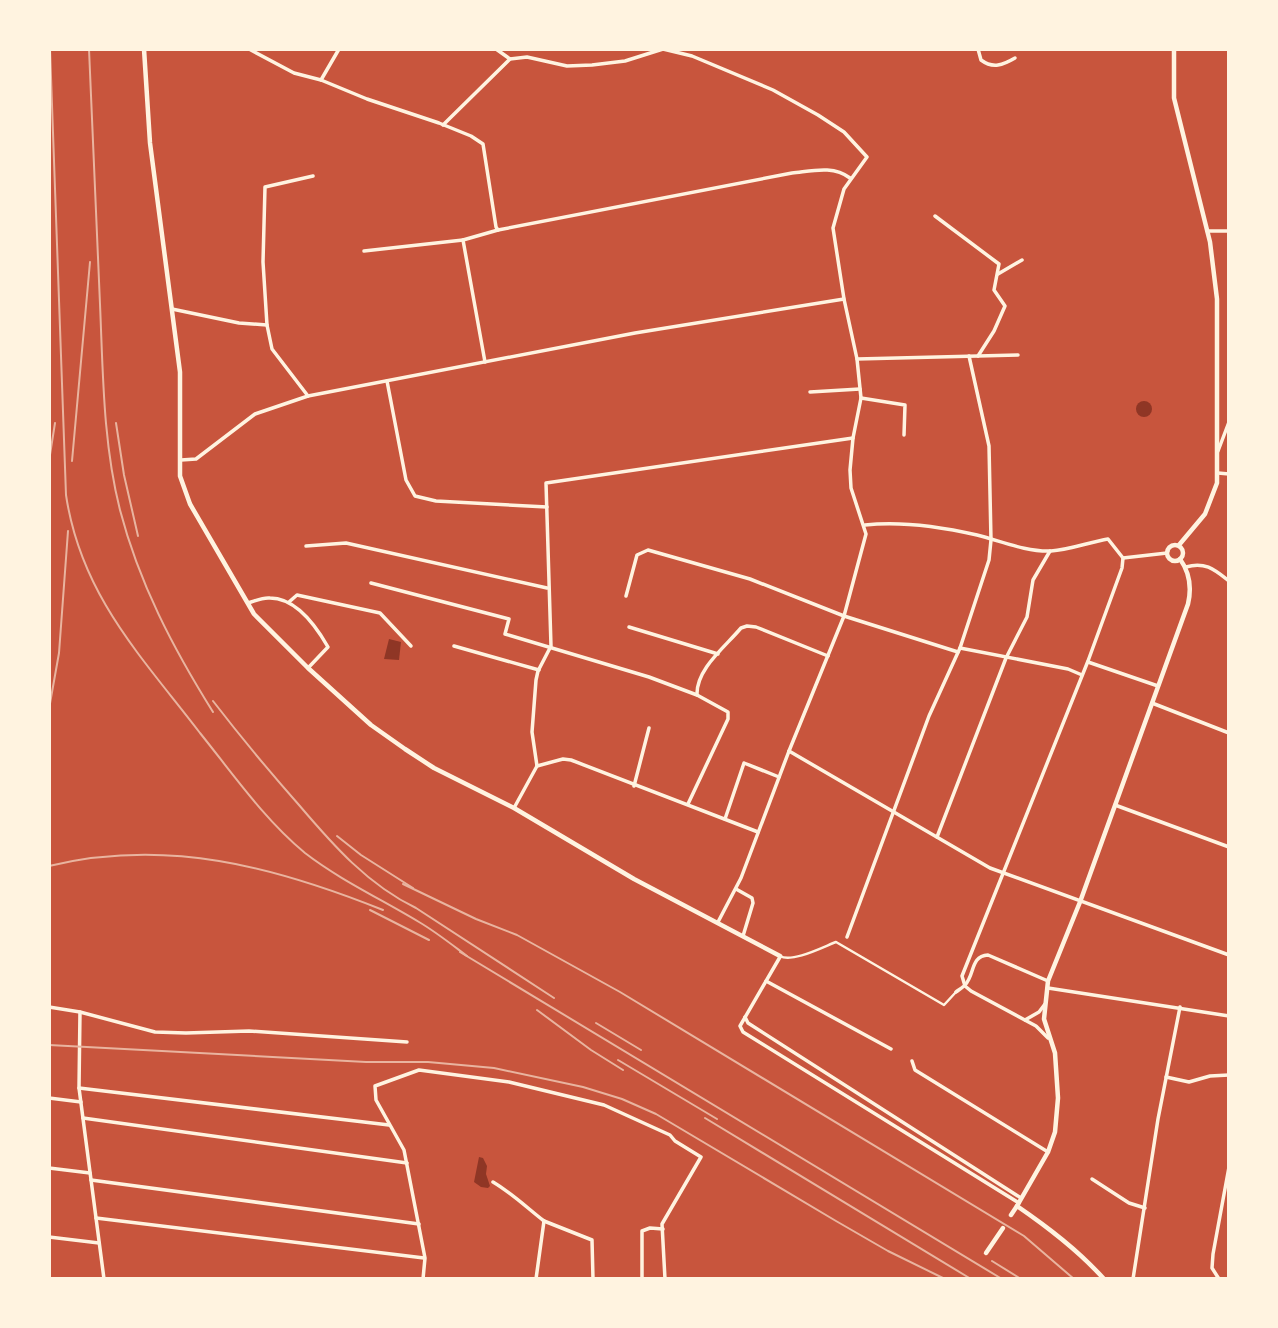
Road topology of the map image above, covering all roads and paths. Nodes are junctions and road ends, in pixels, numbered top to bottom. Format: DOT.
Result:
graph roads {
  1 [pos="144,49"];
  2 [pos="249,49"];
  3 [pos="339,49"];
  4 [pos="496,49"];
  5 [pos="978,49"];
  6 [pos="1174,49"];
  7 [pos="255,50"];
  8 [pos="1015,58"];
  9 [pos="510,59"];
  10 [pos="321,80"];
  11 [pos="443,125"];
  12 [pos="313,176"];
  13 [pos="850,178"];
  14 [pos="935,216"];
  15 [pos="498,230"];
  16 [pos="1207,231"];
  17 [pos="1229,231"];
  18 [pos="463,240"];
  19 [pos="364,251"];
  20 [pos="1022,260"];
  21 [pos="998,274"];
  22 [pos="844,299"];
  23 [pos="171,309"];
  24 [pos="267,325"];
  25 [pos="1018,355"];
  26 [pos="969,356"];
  27 [pos="978,356"];
  28 [pos="857,359"];
  29 [pos="485,362"];
  30 [pos="387,380"];
  31 [pos="860,389"];
  32 [pos="810,392"];
  33 [pos="308,396"];
  34 [pos="861,398"];
  35 [pos="1229,422"];
  36 [pos="904,435"];
  37 [pos="853,438"];
  38 [pos="1218,451"];
  39 [pos="179,460"];
  40 [pos="1218,473"];
  41 [pos="1229,474"];
  42 [pos="547,507"];
  43 [pos="865,526"];
  44 [pos="992,540"];
  45 [pos="1179,545"];
  46 [pos="306,546"];
  47 [pos="1050,551"];
  48 [pos="1168,552"];
  49 [pos="1123,558"];
  50 [pos="1180,559"];
  51 [pos="1185,567"];
  52 [pos="1229,581"];
  53 [pos="371,583"];
  54 [pos="547,588"];
  55 [pos="626,596"];
  56 [pos="289,602"];
  57 [pos="247,603"];
  58 [pos="845,616"];
  59 [pos="629,627"];
  60 [pos="411,646"];
  61 [pos="454,646"];
  62 [pos="551,646"];
  63 [pos="959,650"];
  64 [pos="718,654"];
  65 [pos="828,656"];
  66 [pos="1006,658"];
  67 [pos="1088,662"];
  68 [pos="308,668"];
  69 [pos="539,670"];
  70 [pos="1082,675"];
  71 [pos="1158,686"];
  72 [pos="697,695"];
  73 [pos="1152,703"];
  74 [pos="649,728"];
  75 [pos="1229,733"];
  76 [pos="789,751"];
  77 [pos="537,766"];
  78 [pos="779,777"];
  79 [pos="635,786"];
  80 [pos="688,804"];
  81 [pos="1115,805"];
  82 [pos="514,808"];
  83 [pos="894,812"];
  84 [pos="725,819"];
  85 [pos="759,832"];
  86 [pos="937,837"];
  87 [pos="1229,847"];
  88 [pos="1003,874"];
  89 [pos="736,889"];
  90 [pos="1080,902"];
  91 [pos="718,922"];
  92 [pos="743,936"];
  93 [pos="847,937"];
  94 [pos="1229,955"];
  95 [pos="780,956"];
  96 [pos="766,981"];
  97 [pos="1048,981"];
  98 [pos="965,986"];
  99 [pos="1048,988"];
  100 [pos="956,992"];
  101 [pos="1045,1004"];
  102 [pos="49,1007"];
  103 [pos="1180,1007"];
  104 [pos="80,1012"];
  105 [pos="1229,1016"];
  106 [pos="745,1017"];
  107 [pos="1025,1020"];
  108 [pos="1048,1038"];
  109 [pos="407,1042"];
  110 [pos="891,1049"];
  111 [pos="912,1061"];
  112 [pos="1229,1075"];
  113 [pos="1166,1077"];
  114 [pos="79,1088"];
  115 [pos="49,1098"];
  116 [pos="81,1102"];
  117 [pos="83,1118"];
  118 [pos="390,1125"];
  119 [pos="1048,1152"];
  120 [pos="407,1163"];
  121 [pos="1229,1167"];
  122 [pos="49,1168"];
  123 [pos="90,1173"];
  124 [pos="1092,1179"];
  125 [pos="91,1180"];
  126 [pos="493,1182"];
  127 [pos="1019,1202"];
  128 [pos="1145,1208"];
  129 [pos="1011,1215"];
  130 [pos="96,1218"];
  131 [pos="544,1222"];
  132 [pos="419,1224"];
  133 [pos="1003,1228"];
  134 [pos="663,1229"];
  135 [pos="49,1237"];
  136 [pos="100,1243"];
  137 [pos="986,1253"];
  138 [pos="425,1258"];
  139 [pos="104,1279"];
  140 [pos="423,1279"];
  141 [pos="536,1279"];
  142 [pos="593,1279"];
  143 [pos="642,1279"];
  144 [pos="665,1279"];
  145 [pos="1104,1279"];
  146 [pos="1133,1279"];
  147 [pos="1219,1279"];
  1 -- 23 [label="street"];
  2 -- 7 [label="street"];
  3 -- 10 [label="street"];
  4 -- 9 [label="street"];
  5 -- 8 [label="street"];
  6 -- 16 [label="street"];
  7 -- 10 [label="street"];
  9 -- 11 [label="street"];
  9 -- 13 [label="street"];
  10 -- 11 [label="street"];
  11 -- 15 [label="street"];
  12 -- 24 [label="street"];
  13 -- 15 [label="street"];
  13 -- 22 [label="street"];
  14 -- 21 [label="street"];
  15 -- 18 [label="street"];
  16 -- 17 [label="street"];
  16 -- 38 [label="street"];
  18 -- 19 [label="street"];
  18 -- 29 [label="street"];
  20 -- 21 [label="street"];
  21 -- 27 [label="street"];
  22 -- 28 [label="street"];
  22 -- 29 [label="street"];
  23 -- 24 [label="street"];
  23 -- 39 [label="street"];
  24 -- 33 [label="street"];
  25 -- 27 [label="street"];
  26 -- 27 [label="street"];
  26 -- 28 [label="street"];
  26 -- 44 [label="street"];
  28 -- 31 [label="street"];
  29 -- 30 [label="street"];
  30 -- 33 [label="street"];
  30 -- 42 [label="street"];
  31 -- 32 [label="street"];
  31 -- 34 [label="street"];
  33 -- 39 [label="street"];
  34 -- 36 [label="street"];
  34 -- 37 [label="street"];
  35 -- 38 [label="street"];
  37 -- 42 [label="street"];
  37 -- 43 [label="street"];
  38 -- 40 [label="street"];
  39 -- 57 [label="street"];
  40 -- 41 [label="street"];
  40 -- 45 [label="street"];
  42 -- 54 [label="street"];
  43 -- 44 [label="street"];
  43 -- 58 [label="street"];
  44 -- 47 [label="street"];
  44 -- 63 [label="street"];
  45 -- 48 [label="street"];
  45 -- 50 [label="street"];
  46 -- 54 [label="street"];
  47 -- 49 [label="street"];
  47 -- 66 [label="street"];
  48 -- 49 [label="street"];
  48 -- 50 [label="street"];
  49 -- 67 [label="street"];
  50 -- 51 [label="street"];
  51 -- 52 [label="street"];
  51 -- 71 [label="street"];
  53 -- 62 [label="street"];
  54 -- 62 [label="street"];
  55 -- 58 [label="street"];
  56 -- 57 [label="street"];
  56 -- 60 [label="street"];
  56 -- 68 [label="street"];
  57 -- 68 [label="street"];
  58 -- 63 [label="street"];
  58 -- 65 [label="street"];
  59 -- 64 [label="street"];
  61 -- 69 [label="street"];
  62 -- 69 [label="street"];
  62 -- 72 [label="street"];
  63 -- 66 [label="street"];
  63 -- 83 [label="street"];
  64 -- 65 [label="street"];
  64 -- 72 [label="street"];
  65 -- 76 [label="street"];
  66 -- 70 [label="street"];
  66 -- 86 [label="street"];
  67 -- 70 [label="street"];
  67 -- 71 [label="street"];
  68 -- 82 [label="street"];
  69 -- 77 [label="street"];
  70 -- 88 [label="street"];
  71 -- 73 [label="street"];
  72 -- 80 [label="street"];
  73 -- 75 [label="street"];
  73 -- 81 [label="street"];
  74 -- 79 [label="street"];
  76 -- 78 [label="street"];
  76 -- 83 [label="street"];
  77 -- 79 [label="street"];
  77 -- 82 [label="street"];
  78 -- 84 [label="street"];
  78 -- 85 [label="street"];
  79 -- 80 [label="street"];
  80 -- 84 [label="street"];
  81 -- 87 [label="street"];
  81 -- 90 [label="street"];
  82 -- 91 [label="street"];
  83 -- 86 [label="street"];
  83 -- 93 [label="street"];
  84 -- 85 [label="street"];
  85 -- 89 [label="street"];
  86 -- 88 [label="street"];
  88 -- 90 [label="street"];
  88 -- 98 [label="street"];
  89 -- 91 [label="street"];
  89 -- 92 [label="street"];
  90 -- 94 [label="street"];
  90 -- 97 [label="street"];
  91 -- 92 [label="street"];
  92 -- 95 [label="street"];
  95 -- 96 [label="street"];
  95 -- 100 [label="street"];
  96 -- 106 [label="street"];
  96 -- 110 [label="street"];
  97 -- 98 [label="street"];
  97 -- 99 [label="street"];
  98 -- 100 [label="street"];
  98 -- 107 [label="street"];
  99 -- 101 [label="street"];
  99 -- 103 [label="street"];
  101 -- 107 [label="street"];
  101 -- 108 [label="street"];
  102 -- 104 [label="street"];
  103 -- 105 [label="street"];
  103 -- 113 [label="street"];
  104 -- 109 [label="street"];
  104 -- 114 [label="street"];
  106 -- 127 [label="street"];
  106 -- 127 [label="street"];
  107 -- 108 [label="street"];
  108 -- 119 [label="street"];
  111 -- 119 [label="street"];
  112 -- 113 [label="street"];
  113 -- 128 [label="street"];
  114 -- 116 [label="street"];
  114 -- 118 [label="street"];
  115 -- 116 [label="street"];
  116 -- 117 [label="street"];
  117 -- 120 [label="street"];
  117 -- 123 [label="street"];
  118 -- 120 [label="street"];
  118 -- 134 [label="street"];
  119 -- 127 [label="street"];
  120 -- 132 [label="street"];
  121 -- 147 [label="street"];
  122 -- 123 [label="street"];
  123 -- 125 [label="street"];
  124 -- 128 [label="street"];
  125 -- 130 [label="street"];
  125 -- 132 [label="street"];
  126 -- 131 [label="street"];
  127 -- 129 [label="street"];
  127 -- 145 [label="street"];
  128 -- 146 [label="street"];
  130 -- 136 [label="street"];
  130 -- 138 [label="street"];
  131 -- 141 [label="street"];
  131 -- 142 [label="street"];
  132 -- 138 [label="street"];
  133 -- 137 [label="street"];
  134 -- 143 [label="street"];
  134 -- 144 [label="street"];
  135 -- 136 [label="street"];
  136 -- 139 [label="street"];
  138 -- 140 [label="street"];
}
